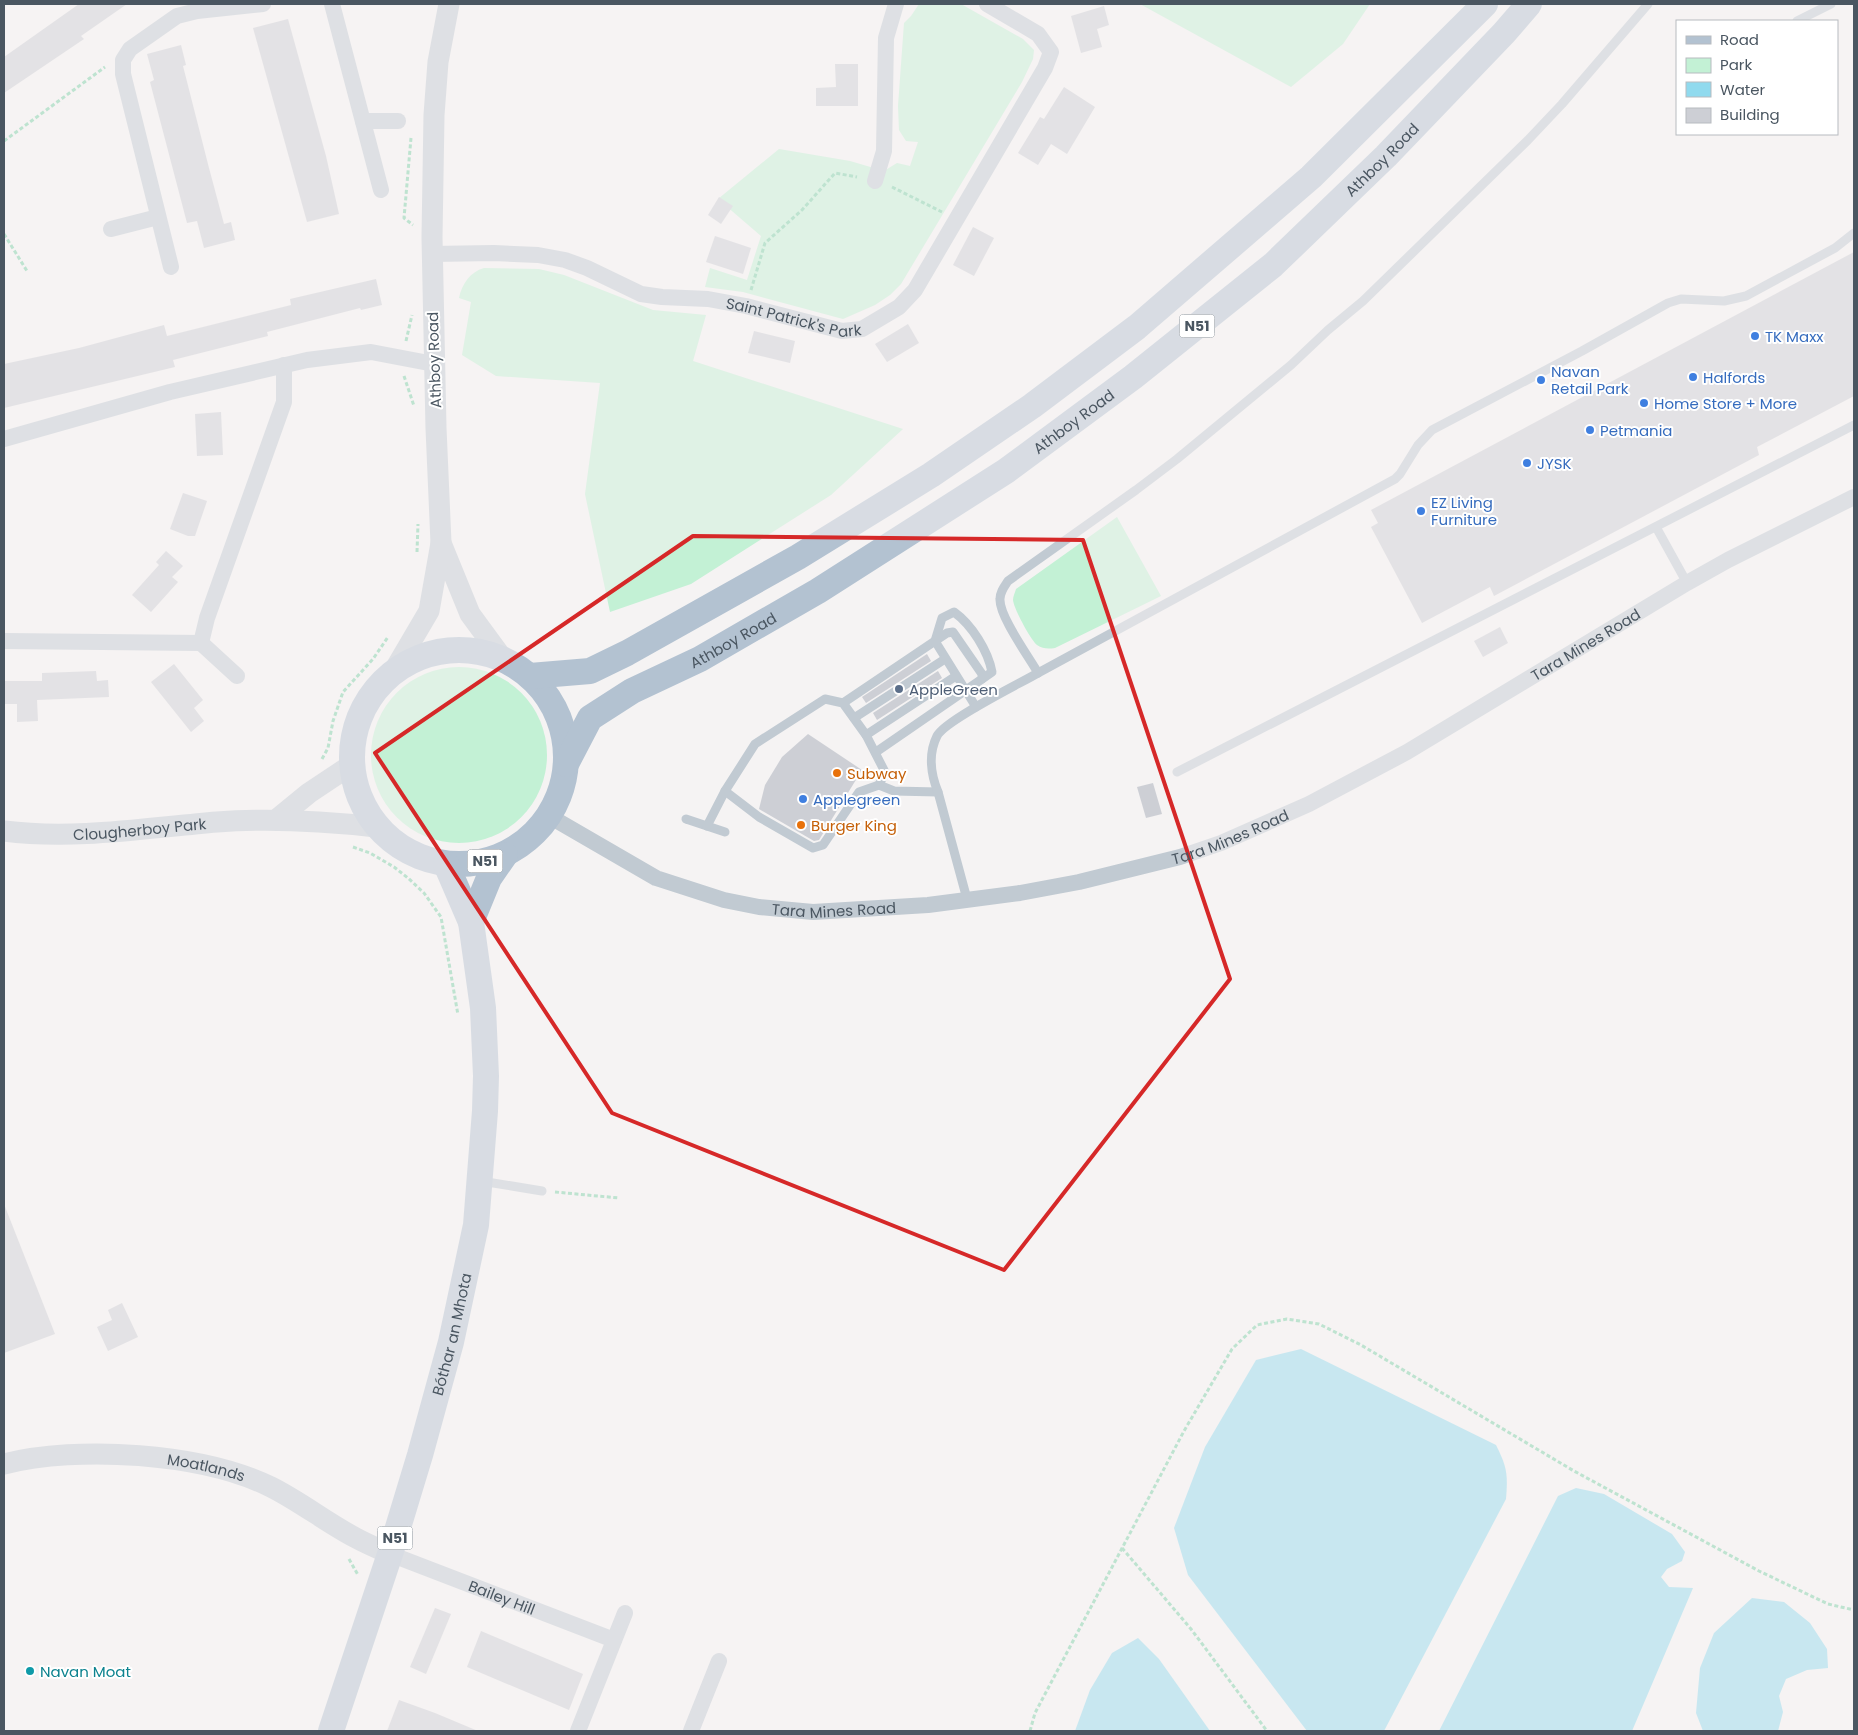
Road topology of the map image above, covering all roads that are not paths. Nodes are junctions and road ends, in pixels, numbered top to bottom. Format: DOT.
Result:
graph roads {
  1 [pos="263,4"];
  2 [pos="332,4"];
  3 [pos="449,4"];
  4 [pos="896,4"];
  5 [pos="987,4"];
  6 [pos="1484,4"];
  7 [pos="1529,4"];
  8 [pos="1648,4"];
  9 [pos="1832,4"];
  10 [pos="1799,20"];
  11 [pos="398,120"];
  12 [pos="363,121"];
  13 [pos="875,181"];
  14 [pos="381,190"];
  15 [pos="158,217"];
  16 [pos="111,229"];
  17 [pos="1854,233"];
  18 [pos="432,246"];
  19 [pos="170,267"];
  20 [pos="434,364"];
  21 [pos="284,365"];
  22 [pos="1854,425"];
  23 [pos="4,439"];
  24 [pos="1854,497"];
  25 [pos="1656,527"];
  26 [pos="441,543"];
  27 [pos="1687,583"];
  28 [pos="4,641"];
  29 [pos="935,641"];
  30 [pos="201,643"];
  31 [pos="946,658"];
  32 [pos="503,659"];
  33 [pos="1038,673"];
  34 [pos="392,674"];
  35 [pos="238,676"];
  36 [pos="530,676"];
  37 [pos="956,676"];
  38 [pos="982,679"];
  39 [pos="966,691"];
  40 [pos="843,703"];
  41 [pos="976,707"];
  42 [pos="854,718"];
  43 [pos="866,735"];
  44 [pos="876,752"];
  45 [pos="566,764"];
  46 [pos="351,765"];
  47 [pos="1178,772"];
  48 [pos="879,785"];
  49 [pos="725,790"];
  50 [pos="938,792"];
  51 [pos="549,816"];
  52 [pos="686,819"];
  53 [pos="276,820"];
  54 [pos="707,826"];
  55 [pos="376,827"];
  56 [pos="4,831"];
  57 [pos="725,832"];
  58 [pos="505,855"];
  59 [pos="446,864"];
  60 [pos="967,900"];
  61 [pos="471,922"];
  62 [pos="480,1181"];
  63 [pos="542,1191"];
  64 [pos="4,1464"];
  65 [pos="390,1554"];
  66 [pos="625,1613"];
  67 [pos="614,1640"];
  68 [pos="719,1661"];
  69 [pos="331,1731"];
  70 [pos="578,1731"];
  71 [pos="691,1731"];
  1 -- 15 [label="street"];
  2 -- 12 [label="street"];
  3 -- 18 [label="street, Athboy Road"];
  4 -- 13 [label="street"];
  5 -- 18 [label="street, Saint Patrick's Park"];
  6 -- 36 [label="main road, N51"];
  7 -- 45 [label="main road, Athboy Road / N51"];
  8 -- 33 [label="lane"];
  9 -- 10 [label="lane"];
  11 -- 12 [label="street"];
  12 -- 14 [label="street"];
  15 -- 16 [label="street"];
  15 -- 19 [label="street"];
  17 -- 33 [label="lane"];
  18 -- 20 [label="street, Athboy Road"];
  20 -- 21 [label="street"];
  20 -- 26 [label="street, Athboy Road"];
  21 -- 23 [label="street"];
  21 -- 30 [label="street"];
  22 -- 25 [label="lane"];
  24 -- 27 [label="street, Tara Mines Road"];
  25 -- 27 [label="lane"];
  25 -- 47 [label="lane"];
  26 -- 32 [label="street"];
  26 -- 34 [label="street"];
  27 -- 60 [label="street, Tara Mines Road"];
  28 -- 30 [label="street"];
  29 -- 31 [label="lane"];
  29 -- 38 [label="lane"];
  29 -- 38 [label="lane"];
  29 -- 40 [label="lane"];
  30 -- 35 [label="street"];
  31 -- 37 [label="lane"];
  31 -- 42 [label="lane"];
  32 -- 34 [label="main road, N51"];
  32 -- 36 [label="main road, N51"];
  33 -- 41 [label="lane"];
  34 -- 46 [label="main road, N51"];
  36 -- 45 [label="main road, N51"];
  37 -- 39 [label="lane"];
  37 -- 43 [label="lane"];
  38 -- 39 [label="lane"];
  39 -- 41 [label="lane"];
  39 -- 44 [label="lane"];
  40 -- 42 [label="lane"];
  40 -- 49 [label="lane"];
  41 -- 50 [label="lane"];
  42 -- 43 [label="lane"];
  43 -- 44 [label="lane"];
  44 -- 48 [label="lane"];
  45 -- 51 [label="main road, N51"];
  46 -- 53 [label="street"];
  46 -- 55 [label="main road, N51"];
  48 -- 49 [label="lane"];
  48 -- 50 [label="lane"];
  49 -- 54 [label="lane"];
  50 -- 60 [label="lane"];
  51 -- 58 [label="main road, N51"];
  51 -- 60 [label="street, Tara Mines Road"];
  52 -- 54 [label="lane"];
  53 -- 55 [label="street, Clougherboy Park"];
  53 -- 56 [label="street, Clougherboy Park"];
  54 -- 57 [label="lane"];
  55 -- 59 [label="main road, N51"];
  58 -- 59 [label="main road, N51"];
  58 -- 61 [label="main road, N51"];
  59 -- 61 [label="main road, Bóthar an Mhota / N51"];
  61 -- 62 [label="main road, Bóthar an Mhota / N51"];
  62 -- 63 [label="lane"];
  62 -- 65 [label="main road, Bóthar an Mhota / N51"];
  64 -- 65 [label="street, Moatlands"];
  65 -- 67 [label="street, Bailey Hill"];
  65 -- 69 [label="main road, Bóthar an Mhota / N51"];
  66 -- 67 [label="street"];
  67 -- 70 [label="street"];
  68 -- 71 [label="street"];
}
